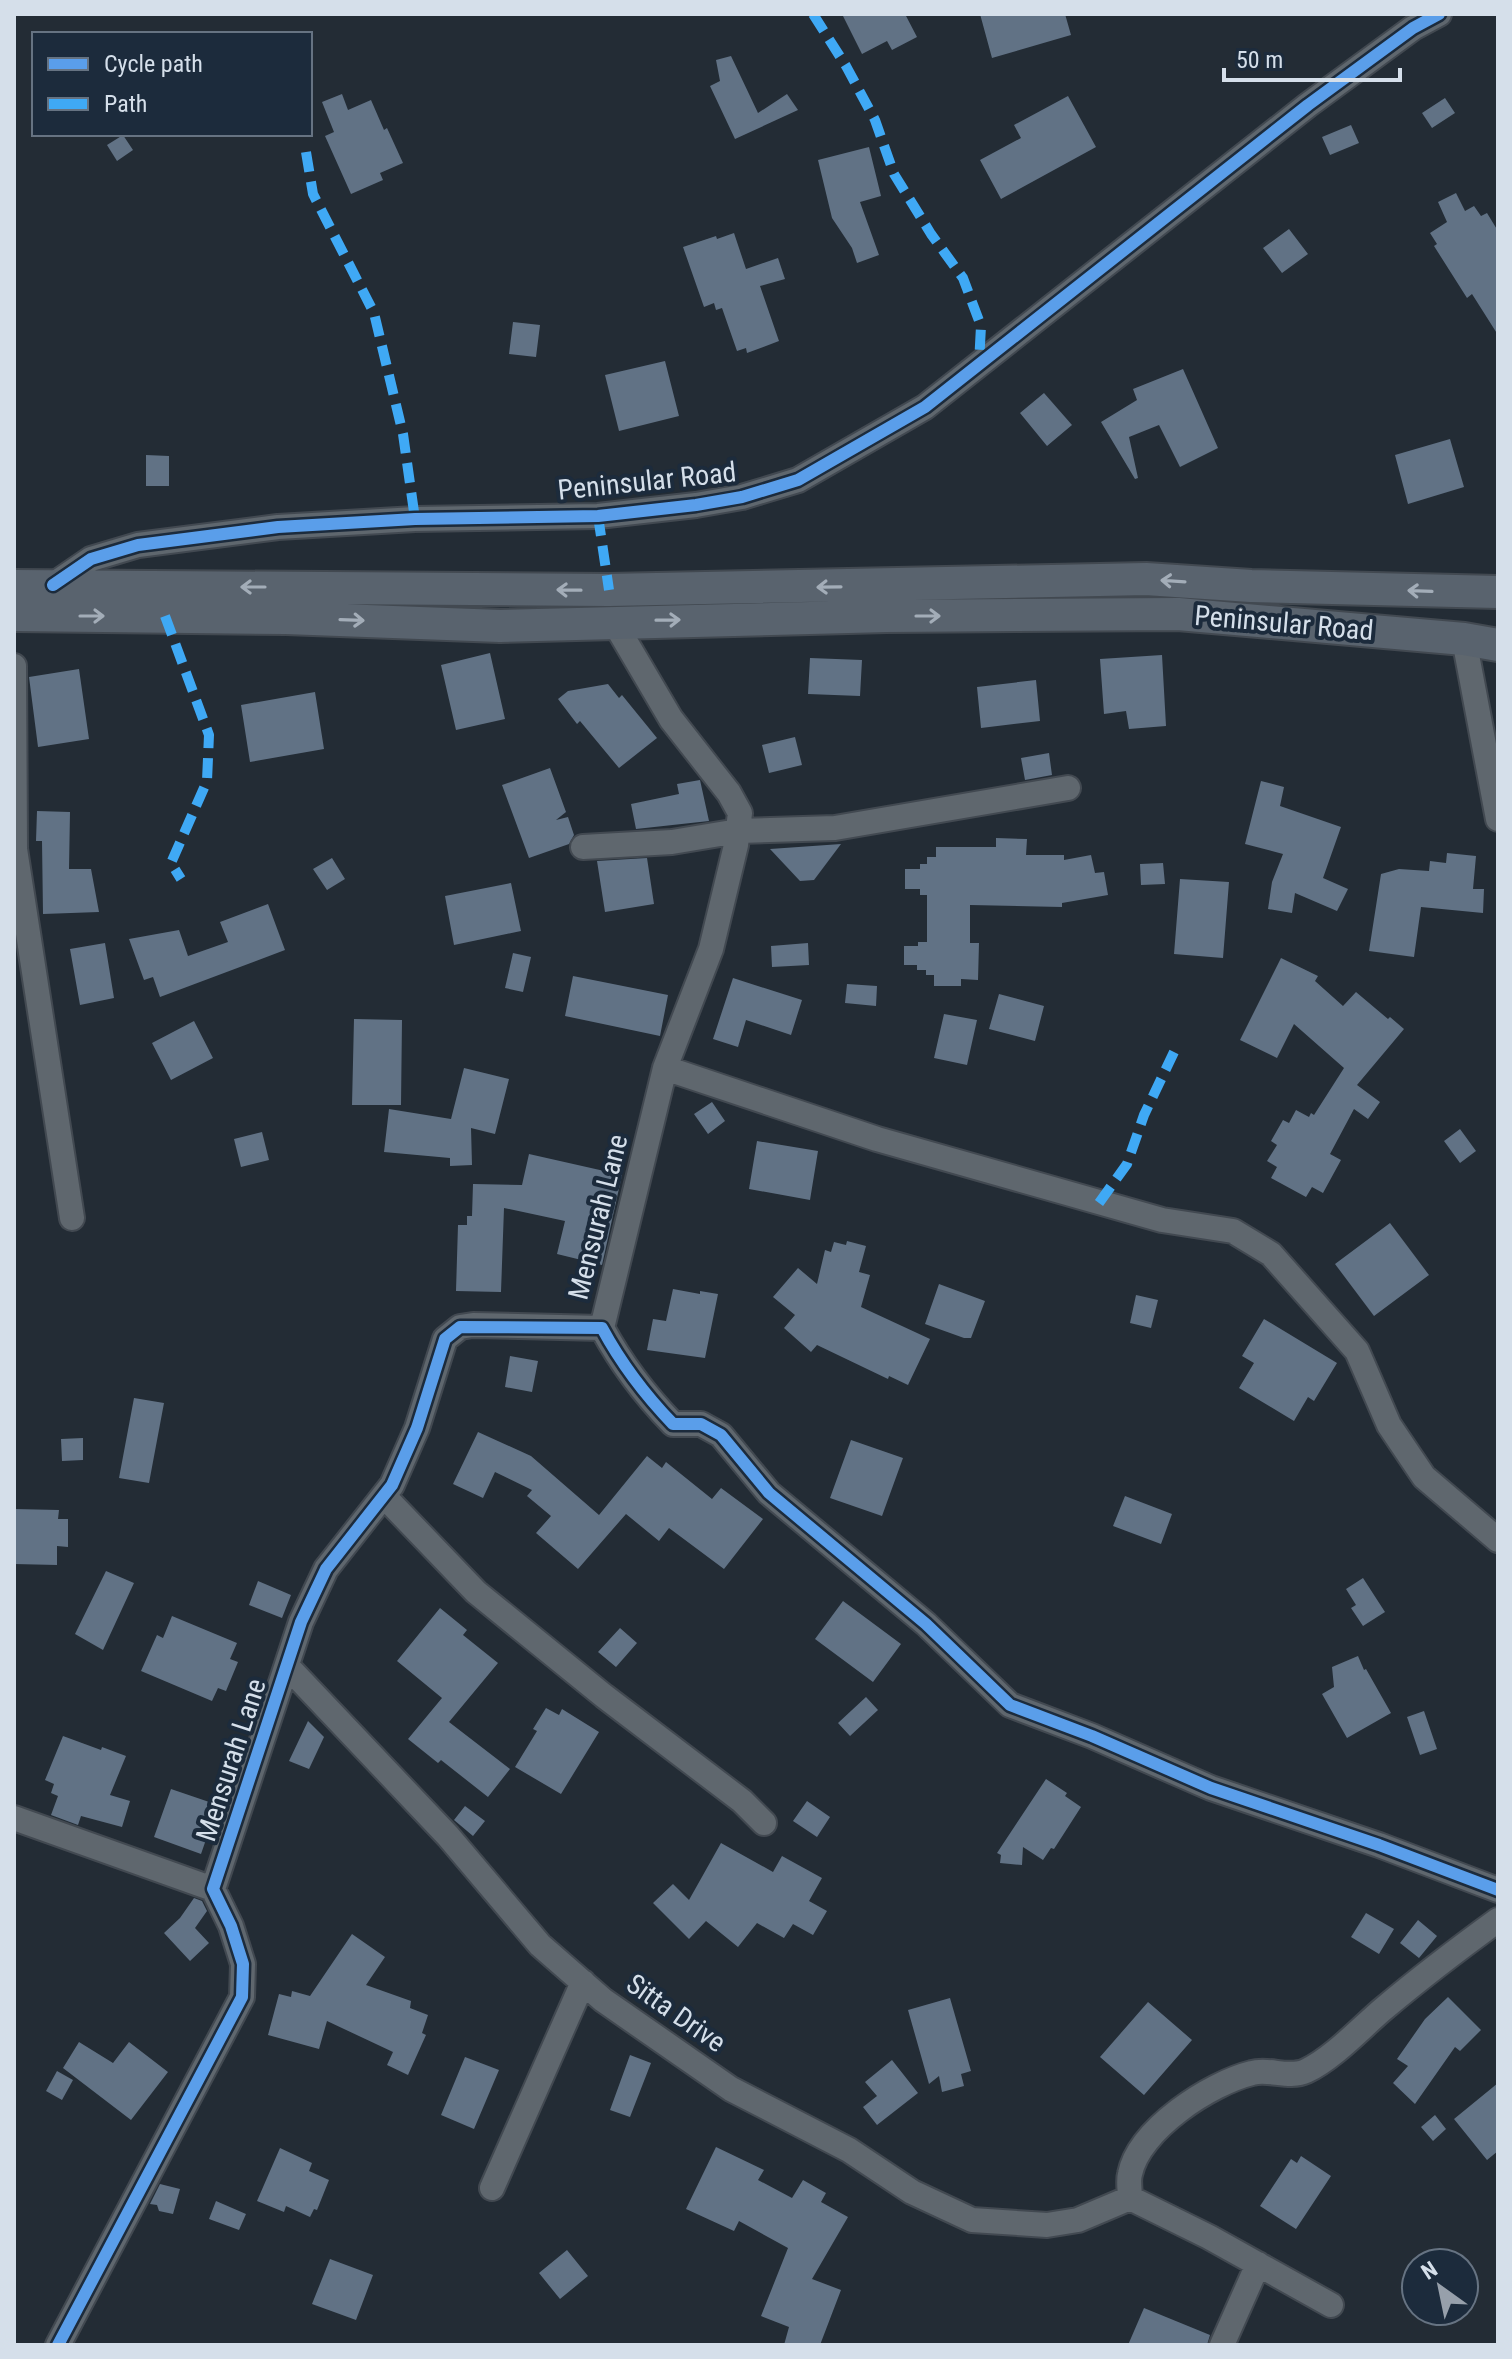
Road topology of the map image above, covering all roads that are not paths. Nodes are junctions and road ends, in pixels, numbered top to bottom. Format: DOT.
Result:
graph roads {
  1 [pos="1439,14"];
  2 [pos="53,585"];
  3 [pos="14,586"];
  4 [pos="1498,592"];
  5 [pos="14,615"];
  6 [pos="614,622"];
  7 [pos="1464,639"];
  8 [pos="1498,645"];
  9 [pos="14,666"];
  10 [pos="1068,788"];
  11 [pos="1498,819"];
  12 [pos="738,831"];
  13 [pos="583,847"];
  14 [pos="665,1068"];
  15 [pos="72,1218"];
  16 [pos="602,1328"];
  17 [pos="384,1496"];
  18 [pos="1498,1540"];
  19 [pos="288,1667"];
  20 [pos="14,1818"];
  21 [pos="764,1823"];
  22 [pos="213,1889"];
  23 [pos="1498,1890"];
  24 [pos="1498,1920"];
  25 [pos="583,1982"];
  26 [pos="492,2188"];
  27 [pos="1130,2198"];
  28 [pos="1258,2264"];
  29 [pos="1331,2305"];
  30 [pos="58,2345"];
  31 [pos="1222,2345"];
  1 -- 2 [label="street, Peninsular Road"];
  2 -- 3 [label="main road, Peninsular Road"];
  4 -- 2 [label="main road, Peninsular Road, one-way"];
  5 -- 6 [label="main road, Peninsular Road, one-way"];
  6 -- 7 [label="main road, Peninsular Road, one-way"];
  6 -- 12 [label="street, Mensurah Lane"];
  7 -- 8 [label="main road, Peninsular Road"];
  7 -- 11 [label="street"];
  9 -- 15 [label="street"];
  10 -- 12 [label="street"];
  12 -- 13 [label="street"];
  12 -- 14 [label="street, Mensurah Lane"];
  14 -- 16 [label="street, Mensurah Lane"];
  14 -- 18 [label="street"];
  16 -- 17 [label="street, Mensurah Lane"];
  16 -- 23 [label="street"];
  17 -- 19 [label="street, Mensurah Lane"];
  17 -- 21 [label="street"];
  19 -- 22 [label="street, Mensurah Lane"];
  19 -- 25 [label="street, Sitta Drive"];
  20 -- 22 [label="street"];
  22 -- 30 [label="street"];
  24 -- 27 [label="street"];
  25 -- 26 [label="street"];
  25 -- 27 [label="street, Sitta Drive"];
  27 -- 28 [label="street"];
  28 -- 29 [label="street"];
  28 -- 31 [label="street"];
}
